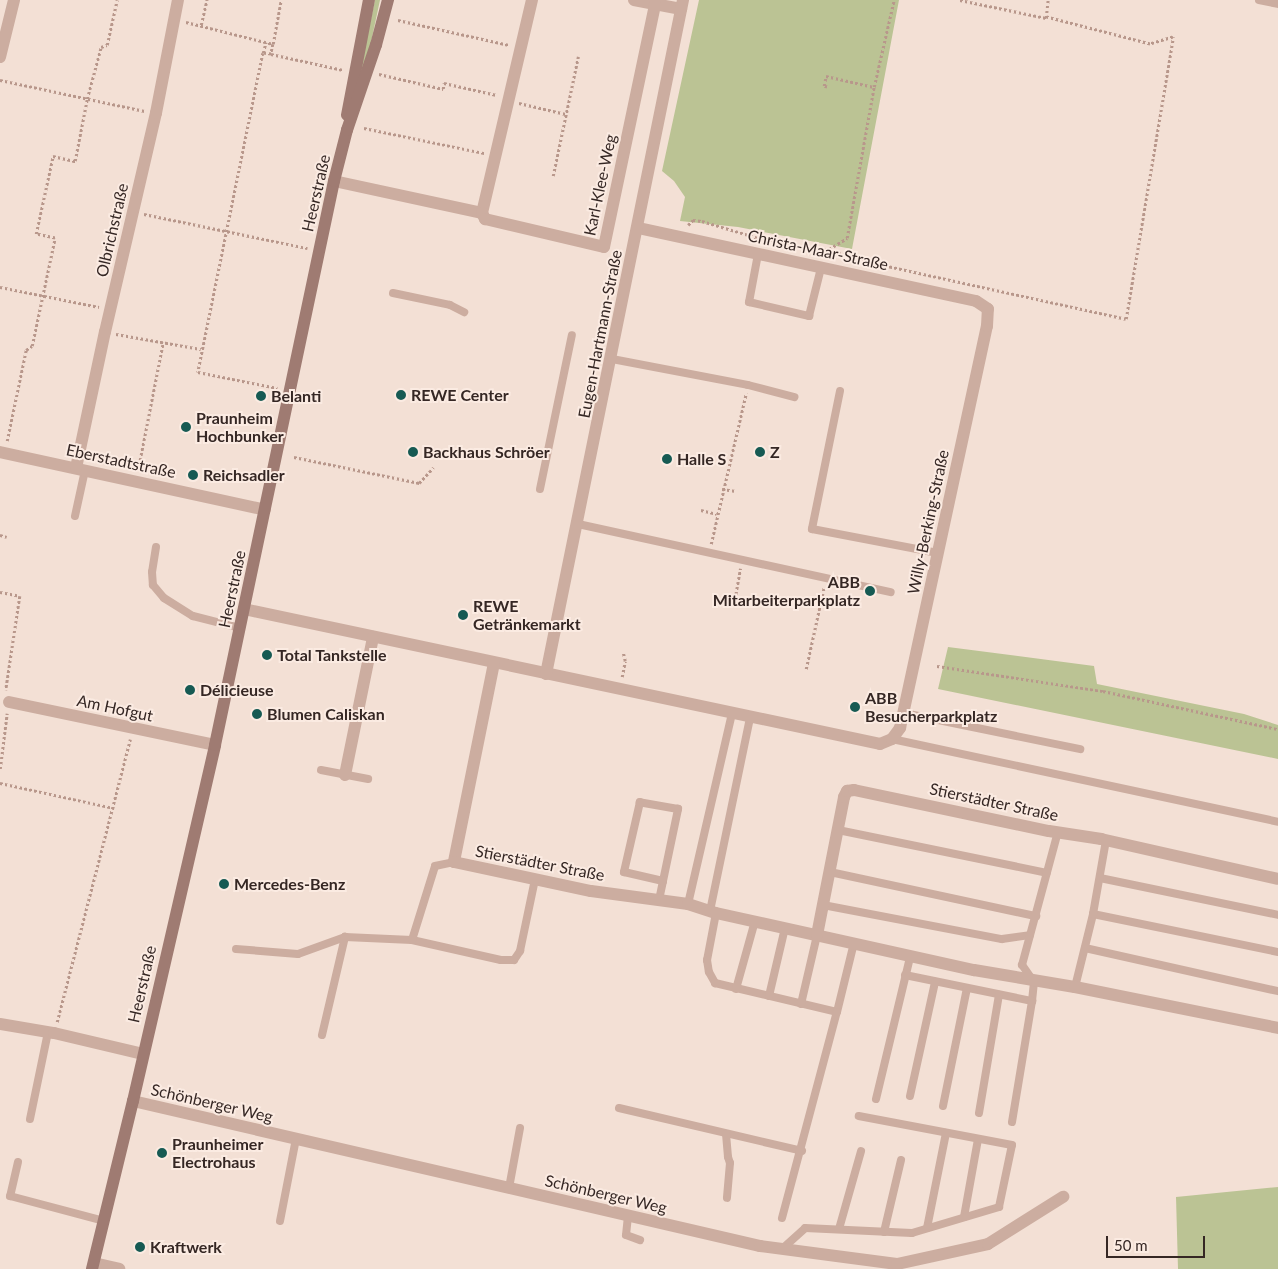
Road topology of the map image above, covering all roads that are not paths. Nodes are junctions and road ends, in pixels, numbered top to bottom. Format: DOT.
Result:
graph roads {
  1 [pos="14,0"];
  2 [pos="178,0"];
  3 [pos="369,0"];
  4 [pos="388,0"];
  5 [pos="532,0"];
  6 [pos="634,0"];
  7 [pos="1259,0"];
  8 [pos="655,4"];
  9 [pos="1278,4"];
  10 [pos="682,5"];
  11 [pos="0,57"];
  12 [pos="347,130"];
  13 [pos="334,181"];
  14 [pos="482,213"];
  15 [pos="638,228"];
  16 [pos="758,254"];
  17 [pos="821,268"];
  18 [pos="393,293"];
  19 [pos="988,309"];
  20 [pos="464,312"];
  21 [pos="572,335"];
  22 [pos="612,359"];
  23 [pos="840,391"];
  24 [pos="794,397"];
  25 [pos="2,452"];
  26 [pos="80,469"];
  27 [pos="540,489"];
  28 [pos="265,510"];
  29 [pos="75,516"];
  30 [pos="578,524"];
  31 [pos="156,547"];
  32 [pos="938,553"];
  33 [pos="891,592"];
  34 [pos="244,609"];
  35 [pos="240,628"];
  36 [pos="373,637"];
  37 [pos="494,663"];
  38 [pos="546,674"];
  39 [pos="9,702"];
  40 [pos="732,713"];
  41 [pos="904,713"];
  42 [pos="750,717"];
  43 [pos="892,740"];
  44 [pos="215,745"];
  45 [pos="1080,749"];
  46 [pos="321,770"];
  47 [pos="345,775"];
  48 [pos="368,779"];
  49 [pos="1278,822"];
  50 [pos="838,830"];
  51 [pos="1058,832"];
  52 [pos="1106,840"];
  53 [pos="454,862"];
  54 [pos="830,872"];
  55 [pos="1047,873"];
  56 [pos="1100,878"];
  57 [pos="535,879"];
  58 [pos="1278,879"];
  59 [pos="663,881"];
  60 [pos="658,900"];
  61 [pos="688,904"];
  62 [pos="823,906"];
  63 [pos="714,912"];
  64 [pos="1093,914"];
  65 [pos="1278,915"];
  66 [pos="1036,916"];
  67 [pos="755,921"];
  68 [pos="785,928"];
  69 [pos="817,935"];
  70 [pos="1030,935"];
  71 [pos="345,937"];
  72 [pos="412,940"];
  73 [pos="854,943"];
  74 [pos="1085,948"];
  75 [pos="236,950"];
  76 [pos="1278,952"];
  77 [pos="910,957"];
  78 [pos="905,975"];
  79 [pos="935,982"];
  80 [pos="1034,982"];
  81 [pos="1075,987"];
  82 [pos="967,988"];
  83 [pos="736,989"];
  84 [pos="1278,991"];
  85 [pos="999,995"];
  86 [pos="769,996"];
  87 [pos="1032,1001"];
  88 [pos="801,1004"];
  89 [pos="837,1012"];
  90 [pos="0,1024"];
  91 [pos="1278,1028"];
  92 [pos="51,1033"];
  93 [pos="322,1035"];
  94 [pos="143,1054"];
  95 [pos="910,1096"];
  96 [pos="876,1099"];
  97 [pos="134,1101"];
  98 [pos="943,1106"];
  99 [pos="619,1108"];
  100 [pos="979,1114"];
  101 [pos="859,1116"];
  102 [pos="30,1119"];
  103 [pos="1012,1122"];
  104 [pos="520,1128"];
  105 [pos="946,1133"];
  106 [pos="726,1134"];
  107 [pos="296,1139"];
  108 [pos="978,1139"];
  109 [pos="802,1151"];
  110 [pos="861,1151"];
  111 [pos="901,1160"];
  112 [pos="18,1162"];
  113 [pos="508,1188"];
  114 [pos="1063,1197"];
  115 [pos="727,1198"];
  116 [pos="628,1216"];
  117 [pos="964,1217"];
  118 [pos="782,1218"];
  119 [pos="104,1221"];
  120 [pos="280,1221"];
  121 [pos="927,1228"];
  122 [pos="839,1229"];
  123 [pos="884,1232"];
  124 [pos="640,1240"];
  125 [pos="782,1249"];
  126 [pos="93,1266"];
  127 [pos="119,1269"];
  1 -- 11 [label="street"];
  2 -- 26 [label="street, Olbrichstraße"];
  3 -- 12 [label="main road, Heerstraße"];
  4 -- 12 [label="main road, Heerstraße"];
  5 -- 14 [label="street"];
  6 -- 8 [label="street"];
  7 -- 9 [label="lane"];
  8 -- 10 [label="street"];
  8 -- 14 [label="street, Karl-Klee-Weg"];
  10 -- 15 [label="street, Eugen-Hartmann-Straße"];
  12 -- 13 [label="main road, Heerstraße"];
  13 -- 14 [label="street, Karl-Klee-Weg"];
  13 -- 28 [label="main road, Heerstraße"];
  15 -- 16 [label="street, Christa-Maar-Straße"];
  15 -- 22 [label="street, Eugen-Hartmann-Straße"];
  16 -- 17 [label="street, Christa-Maar-Straße"];
  16 -- 17 [label="lane"];
  17 -- 19 [label="street, Christa-Maar-Straße"];
  18 -- 20 [label="lane"];
  19 -- 32 [label="street, Willy-Berking-Straße"];
  21 -- 27 [label="lane"];
  22 -- 24 [label="lane"];
  22 -- 30 [label="street, Eugen-Hartmann-Straße"];
  23 -- 32 [label="lane"];
  25 -- 26 [label="street, Eberstadtstraße"];
  26 -- 28 [label="street, Eberstadtstraße"];
  26 -- 29 [label="lane"];
  28 -- 34 [label="main road, Heerstraße"];
  30 -- 33 [label="lane"];
  30 -- 38 [label="street, Eugen-Hartmann-Straße"];
  31 -- 35 [label="lane"];
  32 -- 41 [label="street, Willy-Berking-Straße"];
  34 -- 35 [label="main road, Heerstraße"];
  34 -- 36 [label="street"];
  35 -- 44 [label="main road, Heerstraße"];
  36 -- 37 [label="street"];
  36 -- 47 [label="street"];
  37 -- 38 [label="street"];
  37 -- 53 [label="street, Stierstädter Straße"];
  38 -- 40 [label="street"];
  39 -- 44 [label="street, Am Hofgut"];
  40 -- 42 [label="street"];
  40 -- 61 [label="lane"];
  41 -- 43 [label="street, Willy-Berking-Straße"];
  41 -- 45 [label="lane"];
  42 -- 43 [label="street"];
  42 -- 63 [label="lane"];
  43 -- 49 [label="lane"];
  44 -- 94 [label="main road, Heerstraße"];
  46 -- 47 [label="lane"];
  47 -- 48 [label="lane"];
  50 -- 51 [label="street, Stierstädter Straße"];
  50 -- 54 [label="street, Stierstädter Straße"];
  50 -- 55 [label="lane"];
  51 -- 52 [label="street, Stierstädter Straße"];
  51 -- 55 [label="lane"];
  52 -- 56 [label="lane"];
  52 -- 58 [label="street, Stierstädter Straße"];
  53 -- 57 [label="street, Stierstädter Straße"];
  53 -- 72 [label="lane"];
  54 -- 62 [label="street, Stierstädter Straße"];
  54 -- 66 [label="lane"];
  55 -- 66 [label="lane"];
  56 -- 64 [label="lane"];
  56 -- 65 [label="lane"];
  57 -- 60 [label="street, Stierstädter Straße"];
  57 -- 72 [label="lane"];
  59 -- 59 [label="lane"];
  59 -- 60 [label="lane"];
  60 -- 61 [label="street, Stierstädter Straße"];
  61 -- 63 [label="street, Stierstädter Straße"];
  62 -- 69 [label="street, Stierstädter Straße"];
  62 -- 70 [label="lane"];
  63 -- 67 [label="street, Stierstädter Straße"];
  63 -- 83 [label="lane"];
  64 -- 74 [label="lane"];
  64 -- 76 [label="lane"];
  66 -- 70 [label="lane"];
  67 -- 68 [label="street, Stierstädter Straße"];
  67 -- 83 [label="lane"];
  68 -- 69 [label="street, Stierstädter Straße"];
  68 -- 86 [label="lane"];
  69 -- 73 [label="street, Stierstädter Straße"];
  69 -- 88 [label="lane"];
  70 -- 80 [label="lane"];
  71 -- 72 [label="lane"];
  71 -- 75 [label="lane"];
  71 -- 93 [label="lane"];
  73 -- 77 [label="street, Stierstädter Straße"];
  73 -- 89 [label="lane"];
  74 -- 81 [label="lane"];
  74 -- 84 [label="lane"];
  77 -- 78 [label="lane"];
  77 -- 80 [label="street, Stierstädter Straße"];
  78 -- 79 [label="lane"];
  78 -- 96 [label="lane"];
  79 -- 82 [label="lane"];
  79 -- 95 [label="lane"];
  80 -- 81 [label="street, Stierstädter Straße"];
  80 -- 87 [label="lane"];
  81 -- 91 [label="street, Stierstädter Straße"];
  82 -- 85 [label="lane"];
  82 -- 98 [label="lane"];
  83 -- 86 [label="lane"];
  85 -- 87 [label="lane"];
  85 -- 100 [label="lane"];
  86 -- 88 [label="lane"];
  87 -- 103 [label="lane"];
  88 -- 89 [label="lane"];
  89 -- 109 [label="lane"];
  90 -- 92 [label="street"];
  92 -- 94 [label="street"];
  92 -- 102 [label="lane"];
  94 -- 97 [label="main road, Heerstraße"];
  97 -- 107 [label="street, Schönberger Weg"];
  97 -- 119 [label="main road, Heerstraße"];
  99 -- 106 [label="lane"];
  101 -- 105 [label="lane"];
  104 -- 113 [label="lane"];
  105 -- 108 [label="lane"];
  105 -- 121 [label="lane"];
  106 -- 109 [label="lane"];
  106 -- 115 [label="lane"];
  107 -- 113 [label="street, Schönberger Weg"];
  107 -- 120 [label="lane"];
  108 -- 117 [label="lane"];
  108 -- 117 [label="lane"];
  109 -- 118 [label="lane"];
  110 -- 122 [label="lane"];
  111 -- 123 [label="lane"];
  112 -- 119 [label="lane"];
  113 -- 116 [label="street, Schönberger Weg"];
  114 -- 125 [label="street, Schönberger Weg"];
  116 -- 124 [label="lane"];
  116 -- 125 [label="street, Schönberger Weg"];
  117 -- 121 [label="lane"];
  119 -- 126 [label="main road, Heerstraße"];
  121 -- 123 [label="lane"];
  122 -- 123 [label="lane"];
  122 -- 125 [label="lane"];
  126 -- 127 [label="street"];
}
